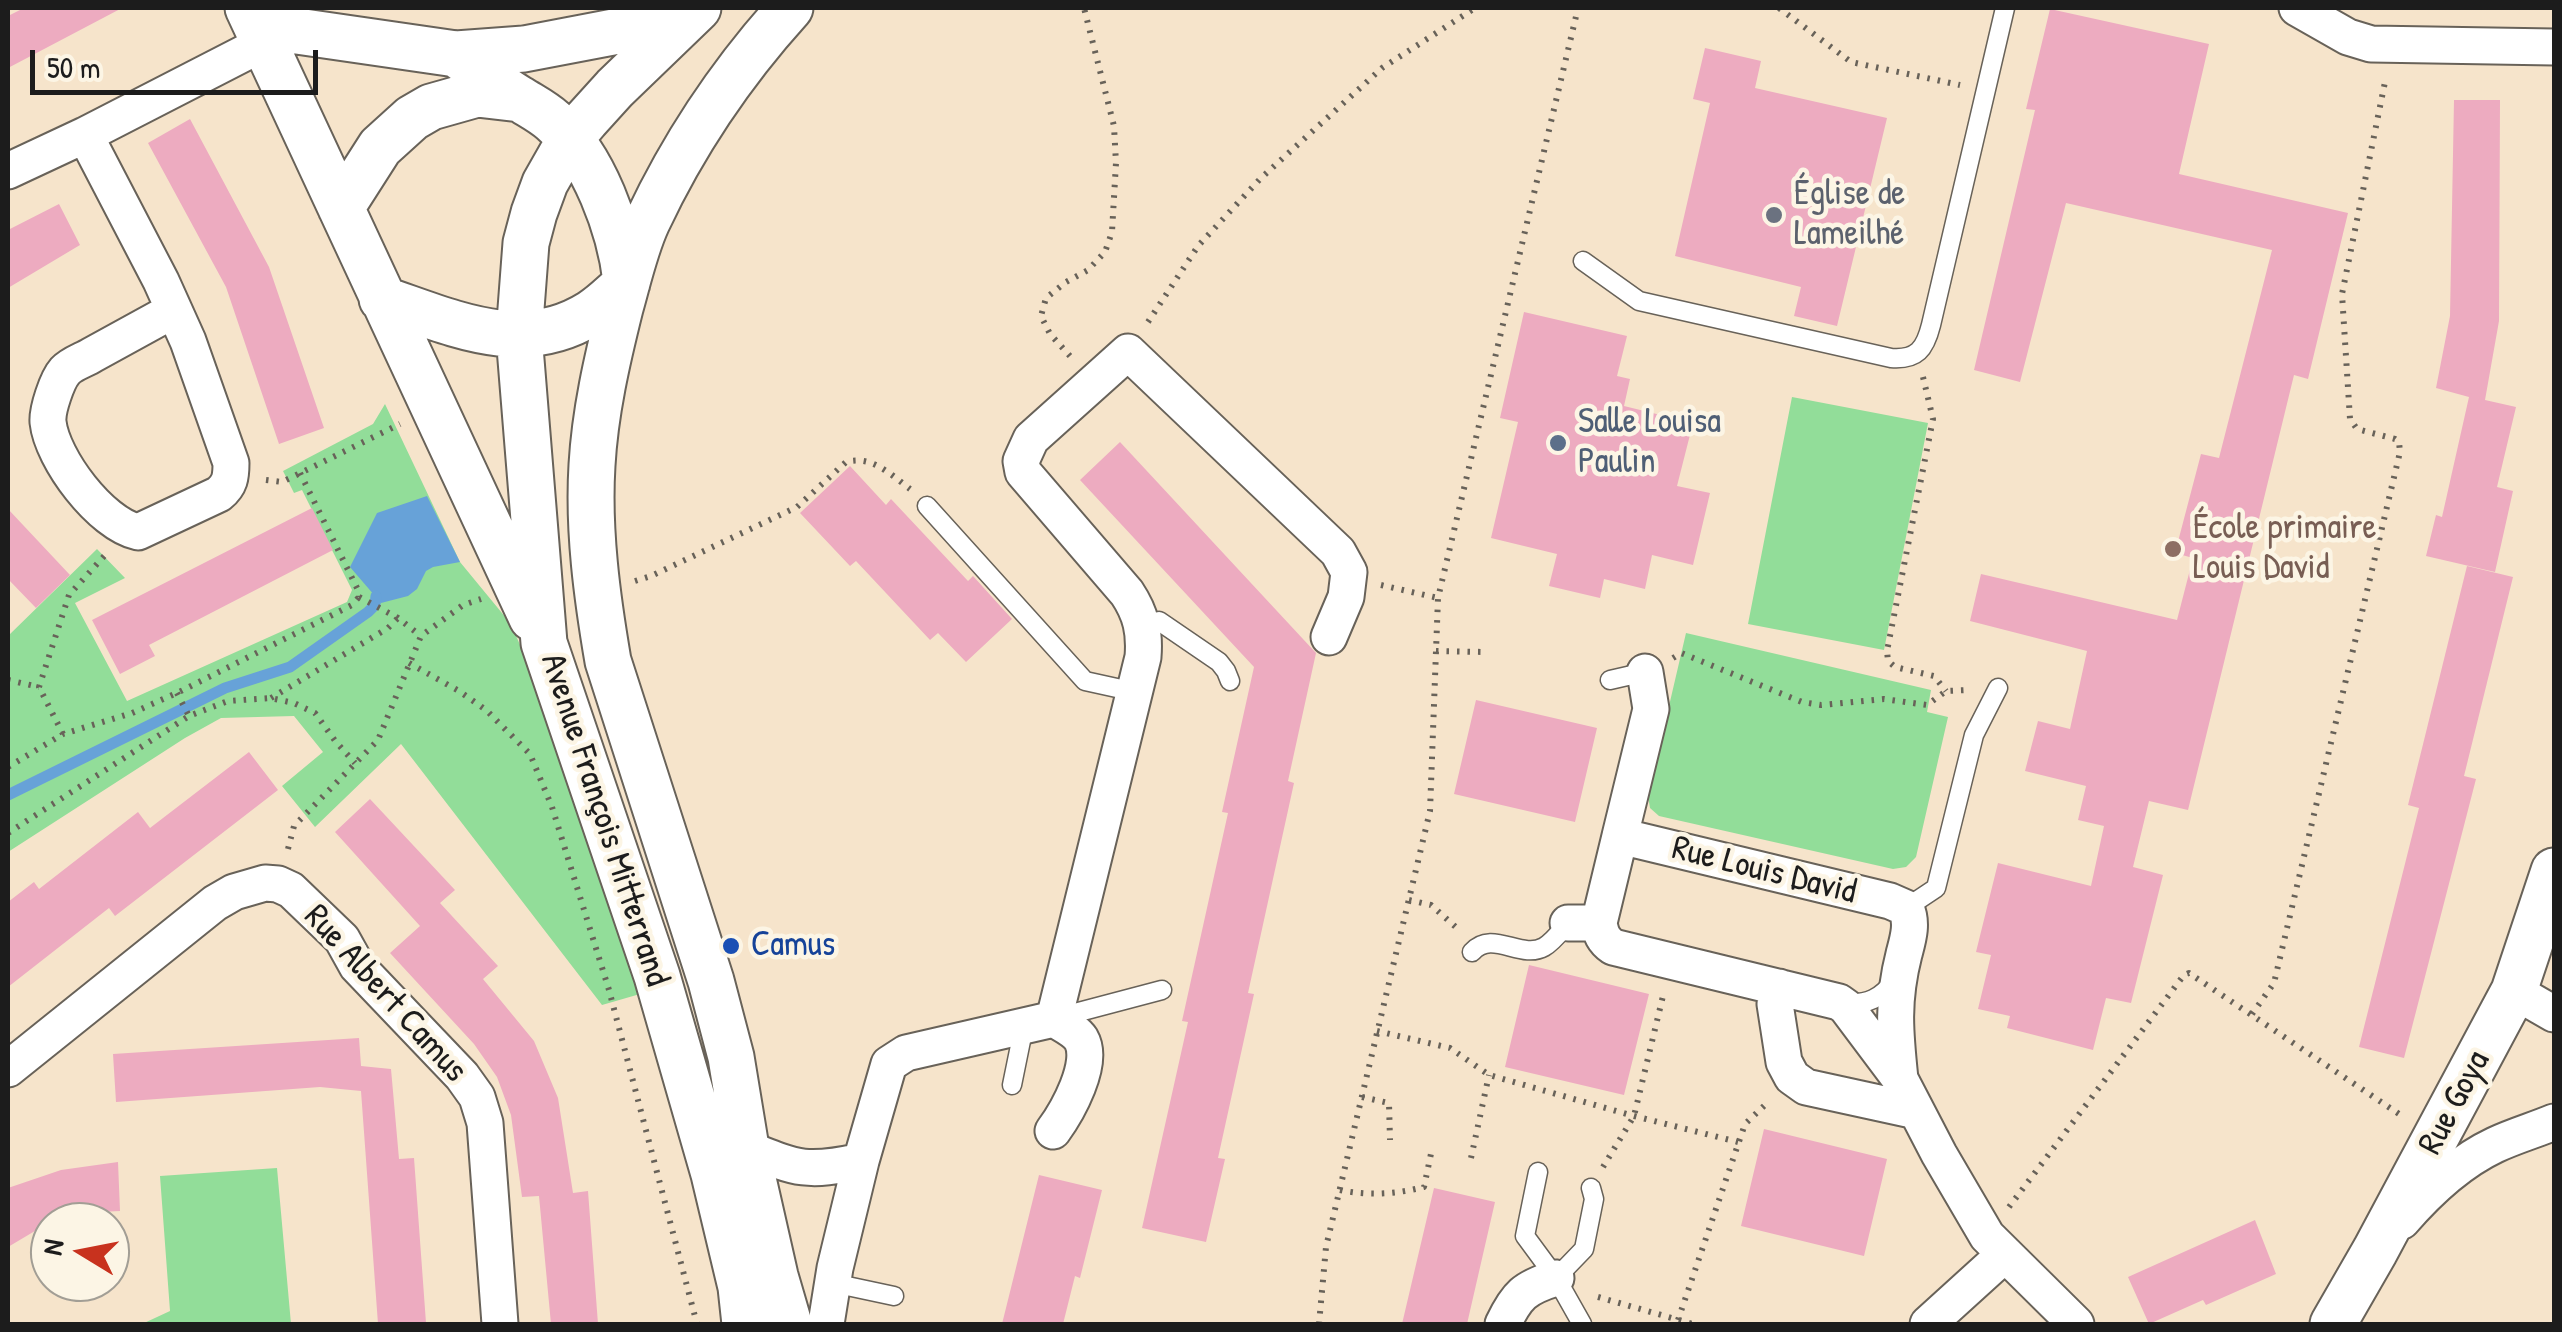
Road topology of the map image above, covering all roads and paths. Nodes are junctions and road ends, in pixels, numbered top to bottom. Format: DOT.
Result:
graph roads {
  1 [pos="790,8"];
  2 [pos="1084,8"];
  3 [pos="1476,8"];
  4 [pos="1578,8"];
  5 [pos="1779,8"];
  6 [pos="2005,8"];
  7 [pos="2297,8"];
  8 [pos="693,12"];
  9 [pos="1792,12"];
  10 [pos="266,22"];
  11 [pos="2388,46"];
  12 [pos="2554,48"];
  13 [pos="479,82"];
  14 [pos="1986,91"];
  15 [pos="85,135"];
  16 [pos="570,140"];
  17 [pos="8,171"];
  18 [pos="340,208"];
  19 [pos="1582,261"];
  20 [pos="627,284"];
  21 [pos="382,299"];
  22 [pos="174,310"];
  23 [pos="519,335"];
  24 [pos="1128,352"];
  25 [pos="1918,353"];
  26 [pos="1096,382"];
  27 [pos="433,408"];
  28 [pos="300,473"];
  29 [pos="231,477"];
  30 [pos="927,506"];
  31 [pos="126,530"];
  32 [pos="1350,572"];
  33 [pos="630,582"];
  34 [pos="497,594"];
  35 [pos="358,597"];
  36 [pos="1438,598"];
  37 [pos="398,618"];
  38 [pos="1142,624"];
  39 [pos="421,636"];
  40 [pos="1329,637"];
  41 [pos="544,643"];
  42 [pos="1436,651"];
  43 [pos="1486,652"];
  44 [pos="410,663"];
  45 [pos="1646,672"];
  46 [pos="8,680"];
  47 [pos="1610,680"];
  48 [pos="1230,681"];
  49 [pos="39,686"];
  50 [pos="1998,688"];
  51 [pos="1946,690"];
  52 [pos="1135,692"];
  53 [pos="177,693"];
  54 [pos="270,698"];
  55 [pos="1928,705"];
  56 [pos="189,716"];
  57 [pos="63,734"];
  58 [pos="355,762"];
  59 [pos="8,767"];
  60 [pos="8,833"];
  61 [pos="1620,836"];
  62 [pos="2554,871"];
  63 [pos="278,884"];
  64 [pos="1409,900"];
  65 [pos="1906,908"];
  66 [pos="1583,923"];
  67 [pos="1475,949"];
  68 [pos="1672,961"];
  69 [pos="1898,976"];
  70 [pos="1779,987"];
  71 [pos="1162,990"];
  72 [pos="2514,991"];
  73 [pos="1839,1002"];
  74 [pos="2252,1014"];
  75 [pos="2554,1014"];
  76 [pos="1039,1022"];
  77 [pos="1377,1031"];
  78 [pos="8,1069"];
  79 [pos="1488,1075"];
  80 [pos="1792,1077"];
  81 [pos="1900,1080"];
  82 [pos="1012,1085"];
  83 [pos="1362,1097"];
  84 [pos="1916,1111"];
  85 [pos="1634,1116"];
  86 [pos="2548,1122"];
  87 [pos="2444,1124"];
  88 [pos="1053,1131"];
  89 [pos="1390,1140"];
  90 [pos="1738,1142"];
  91 [pos="2493,1146"];
  92 [pos="746,1148"];
  93 [pos="1432,1149"];
  94 [pos="1612,1152"];
  95 [pos="1471,1158"];
  96 [pos="861,1161"];
  97 [pos="1538,1172"];
  98 [pos="1591,1188"];
  99 [pos="1340,1190"];
  100 [pos="1996,1246"];
  101 [pos="2376,1251"];
  102 [pos="834,1275"];
  103 [pos="1556,1278"];
  104 [pos="894,1296"];
  105 [pos="1678,1320"];
  106 [pos="500,1324"];
  107 [pos="697,1324"];
  108 [pos="745,1324"];
  109 [pos="789,1324"];
  110 [pos="797,1324"];
  111 [pos="826,1324"];
  112 [pos="1319,1324"];
  113 [pos="1503,1324"];
  114 [pos="1582,1324"];
  115 [pos="1693,1324"];
  116 [pos="1928,1324"];
  117 [pos="2076,1324"];
  118 [pos="2332,1324"];
  1 -- 20 [label="street, Avenue François Mitterrand"];
  2 -- 26 [label="path"];
  3 -- 24 [label="path"];
  4 -- 36 [label="path"];
  5 -- 9 [label="path"];
  6 -- 14 [label="lane"];
  7 -- 11 [label="street"];
  8 -- 13 [label="street"];
  8 -- 16 [label="street, Avenue François Mitterrand"];
  9 -- 14 [label="path"];
  10 -- 13 [label="street"];
  10 -- 15 [label="street"];
  10 -- 18 [label="street"];
  11 -- 12 [label="street"];
  11 -- 74 [label="path"];
  13 -- 16 [label="street"];
  13 -- 18 [label="street"];
  14 -- 25 [label="lane"];
  15 -- 17 [label="street"];
  15 -- 22 [label="street"];
  16 -- 20 [label="street"];
  16 -- 23 [label="street, Avenue François Mitterrand"];
  18 -- 21 [label="street"];
  19 -- 25 [label="lane"];
  20 -- 23 [label="street"];
  20 -- 92 [label="street, Avenue François Mitterrand"];
  21 -- 23 [label="street"];
  21 -- 27 [label="street"];
  22 -- 29 [label="street"];
  22 -- 31 [label="street"];
  23 -- 41 [label="street, Avenue François Mitterrand"];
  24 -- 26 [label="street"];
  24 -- 32 [label="street"];
  25 -- 51 [label="path"];
  26 -- 38 [label="street"];
  27 -- 28 [label="path"];
  27 -- 41 [label="street"];
  28 -- 29 [label="path"];
  28 -- 35 [label="path"];
  29 -- 31 [label="street"];
  30 -- 33 [label="path"];
  30 -- 52 [label="lane"];
  31 -- 49 [label="path"];
  32 -- 36 [label="path"];
  32 -- 40 [label="street"];
  34 -- 39 [label="path"];
  35 -- 37 [label="path"];
  35 -- 53 [label="path"];
  36 -- 42 [label="path"];
  37 -- 39 [label="path"];
  37 -- 54 [label="path"];
  38 -- 48 [label="lane"];
  38 -- 52 [label="street"];
  39 -- 44 [label="path"];
  41 -- 108 [label="street, Avenue François Mitterrand"];
  42 -- 43 [label="path"];
  42 -- 64 [label="path"];
  44 -- 58 [label="path"];
  44 -- 107 [label="path"];
  45 -- 47 [label="lane"];
  45 -- 55 [label="path"];
  45 -- 61 [label="street"];
  46 -- 49 [label="path"];
  49 -- 57 [label="path"];
  50 -- 65 [label="lane"];
  52 -- 76 [label="street"];
  53 -- 56 [label="path"];
  53 -- 57 [label="path"];
  54 -- 56 [label="path"];
  54 -- 58 [label="path"];
  56 -- 60 [label="path"];
  57 -- 59 [label="path"];
  58 -- 63 [label="path"];
  61 -- 65 [label="street, Rue Louis David"];
  61 -- 66 [label="street"];
  62 -- 72 [label="street, Rue Goya"];
  63 -- 78 [label="street, Rue Albert Camus"];
  63 -- 106 [label="street, Rue Albert Camus"];
  64 -- 67 [label="path"];
  64 -- 77 [label="path"];
  65 -- 69 [label="street"];
  66 -- 67 [label="lane"];
  66 -- 68 [label="street"];
  68 -- 70 [label="street"];
  68 -- 85 [label="path"];
  69 -- 73 [label="lane"];
  69 -- 81 [label="street"];
  70 -- 73 [label="street"];
  70 -- 80 [label="street"];
  71 -- 76 [label="lane"];
  72 -- 75 [label="street"];
  72 -- 87 [label="street, Rue Goya"];
  73 -- 81 [label="street"];
  74 -- 87 [label="path"];
  74 -- 100 [label="path"];
  76 -- 82 [label="lane"];
  76 -- 88 [label="street"];
  76 -- 96 [label="street"];
  77 -- 79 [label="path"];
  77 -- 83 [label="path"];
  79 -- 85 [label="path"];
  79 -- 95 [label="path"];
  80 -- 84 [label="street"];
  80 -- 90 [label="path"];
  81 -- 84 [label="street"];
  83 -- 89 [label="path"];
  83 -- 99 [label="path"];
  84 -- 100 [label="street"];
  85 -- 90 [label="path"];
  85 -- 94 [label="path"];
  86 -- 91 [label="street"];
  87 -- 91 [label="street"];
  87 -- 101 [label="street, Rue Goya"];
  90 -- 105 [label="path"];
  91 -- 101 [label="street"];
  92 -- 96 [label="street"];
  92 -- 109 [label="street, Avenue François Mitterrand"];
  93 -- 99 [label="path"];
  96 -- 102 [label="street"];
  97 -- 103 [label="lane"];
  98 -- 103 [label="lane"];
  99 -- 112 [label="path"];
  100 -- 116 [label="street"];
  100 -- 117 [label="street"];
  101 -- 118 [label="street, Rue Goya"];
  102 -- 104 [label="lane"];
  102 -- 110 [label="street"];
  102 -- 111 [label="street"];
  103 -- 105 [label="path"];
  103 -- 113 [label="street"];
  103 -- 114 [label="lane"];
  105 -- 115 [label="path"];
}
